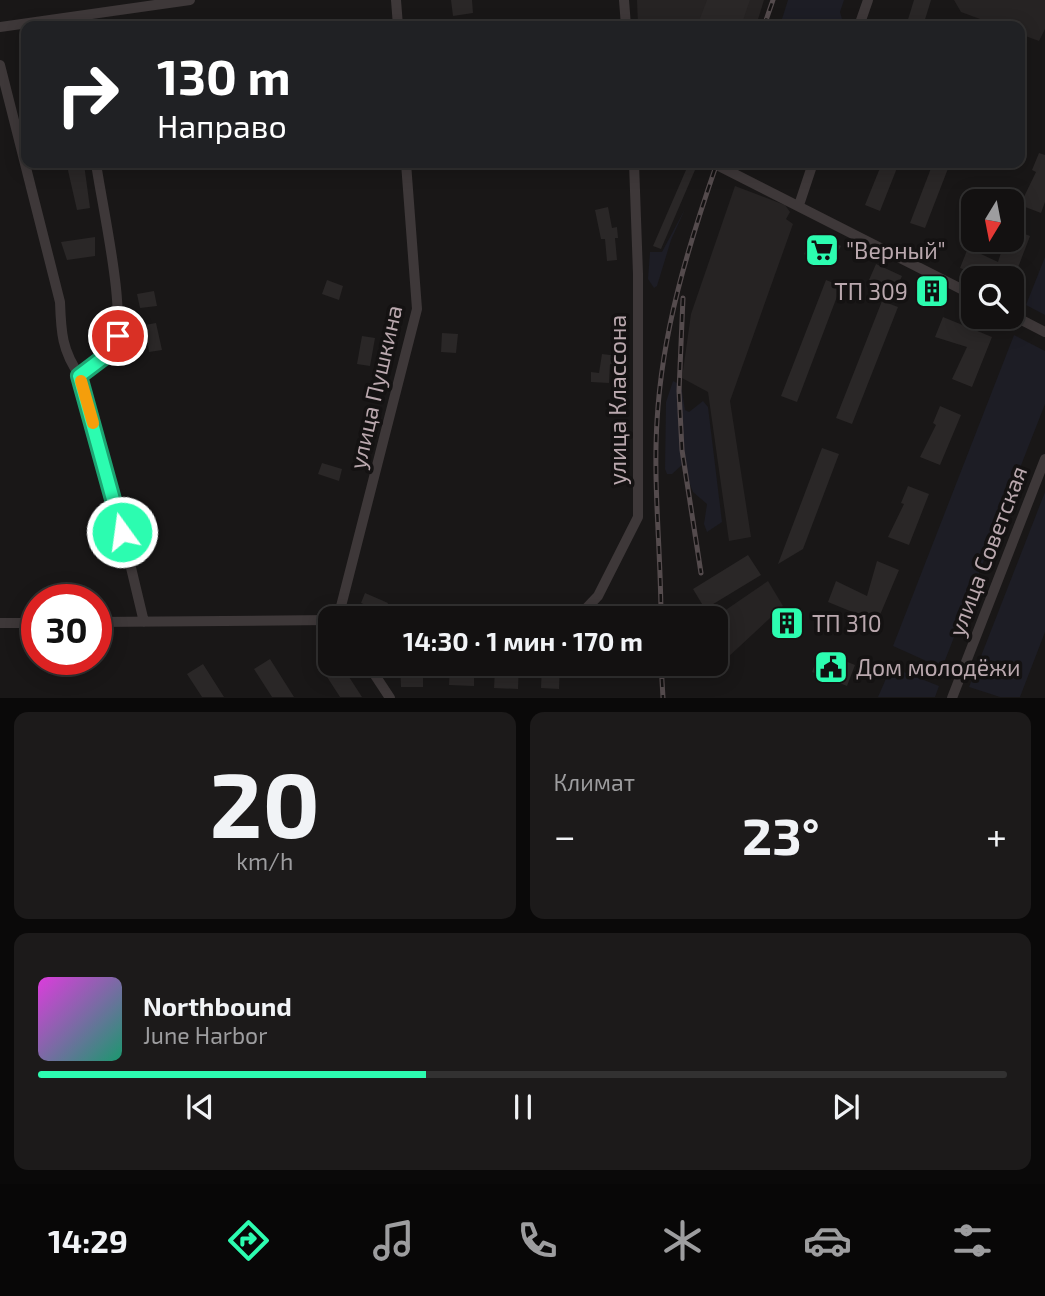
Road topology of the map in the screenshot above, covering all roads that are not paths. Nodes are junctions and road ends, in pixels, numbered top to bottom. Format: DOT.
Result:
graph roads {
  1 [pos="190,0"];
  2 [pos="396,0"];
  3 [pos="624,0"];
  4 [pos="867,0"];
  5 [pos="83,13"];
  6 [pos="36,21"];
  7 [pos="83,21"];
  8 [pos="398,21"];
  9 [pos="626,21"];
  10 [pos="861,21"];
  11 [pos="21,23"];
  12 [pos="0,27"];
  13 [pos="0,65"];
  14 [pos="21,148"];
  15 [pos="26,168"];
  16 [pos="97,168"];
  17 [pos="406,168"];
  18 [pos="634,168"];
  19 [pos="725,168"];
  20 [pos="811,168"];
  21 [pos="799,205"];
  22 [pos="961,289"];
  23 [pos="1024,321"];
  24 [pos="1045,332"];
  25 [pos="79,376"];
  26 [pos="1045,459"];
  27 [pos="341,606"];
  28 [pos="588,606"];
  29 [pos="318,620"];
  30 [pos="112,622"];
  31 [pos="144,622"];
  32 [pos="0,623"];
  33 [pos="21,623"];
  34 [pos="379,676"];
  35 [pos="390,698"];
  36 [pos="952,698"];
  1 -- 5 [label="street"];
  2 -- 8 [label="street"];
  3 -- 9 [label="street"];
  4 -- 10 [label="street"];
  5 -- 6 [label="street"];
  5 -- 7 [label="street"];
  11 -- 12 [label="street"];
  13 -- 14 [label="street"];
  15 -- 25 [label="street"];
  16 -- 25 [label="street"];
  17 -- 27 [label="street, улица Пушкина"];
  18 -- 28 [label="street, улица Классона"];
  19 -- 21 [label="street"];
  20 -- 21 [label="street"];
  21 -- 22 [label="street"];
  23 -- 24 [label="street"];
  25 -- 31 [label="street"];
  26 -- 36 [label="street, улица Советская"];
  29 -- 31 [label="street"];
  30 -- 31 [label="street"];
  32 -- 33 [label="street"];
  34 -- 35 [label="street"];
}
